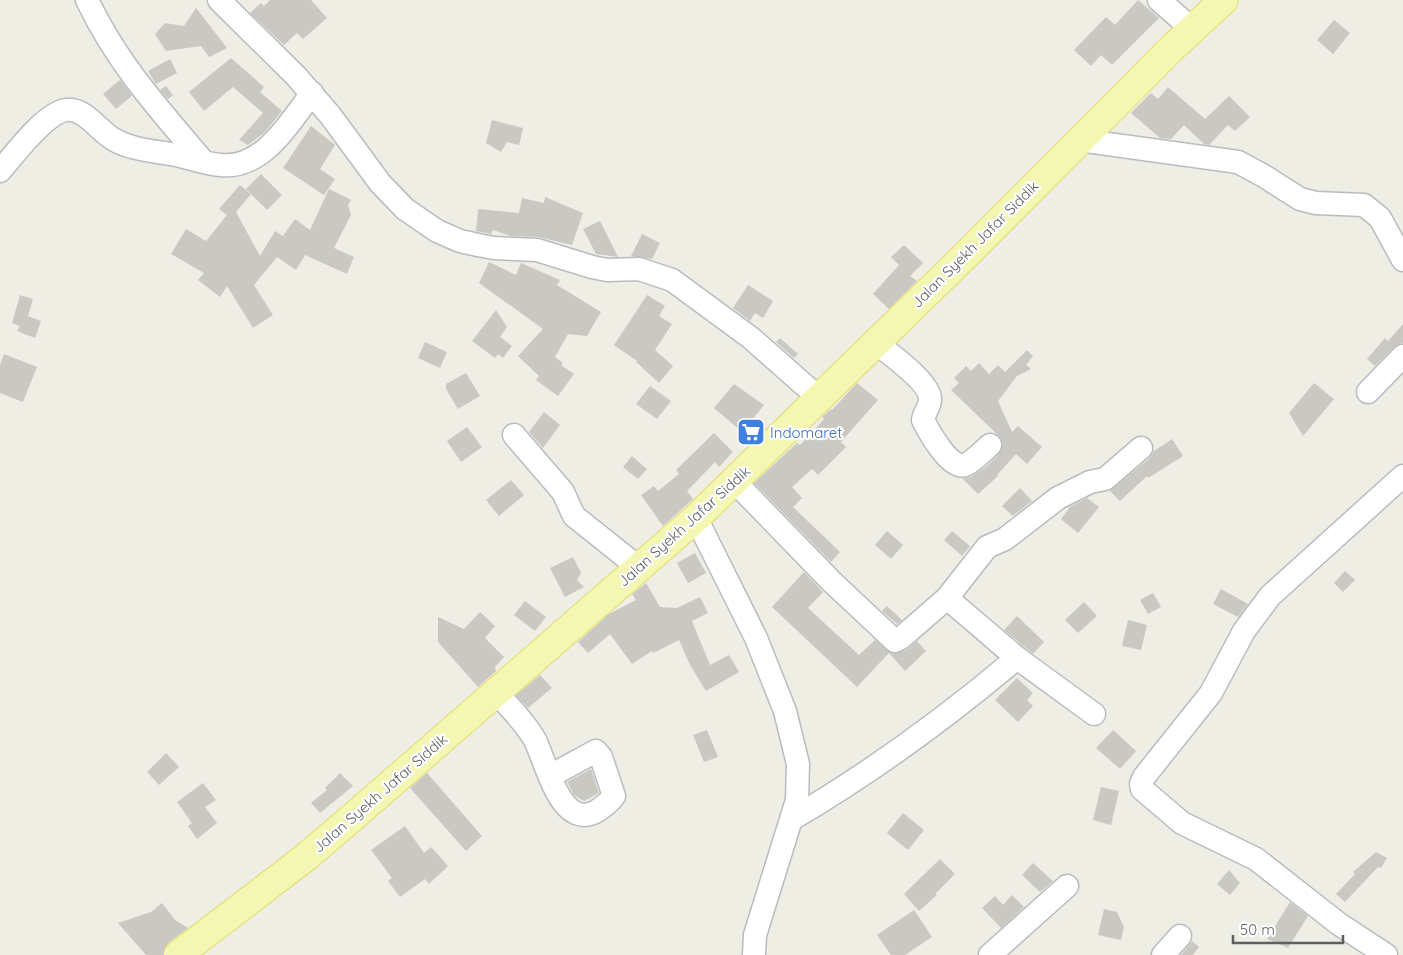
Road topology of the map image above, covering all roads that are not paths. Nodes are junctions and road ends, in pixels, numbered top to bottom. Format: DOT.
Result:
graph roads {
  1 [pos="87,0"];
  2 [pos="218,0"];
  3 [pos="1160,0"];
  4 [pos="1224,0"];
  5 [pos="1192,30"];
  6 [pos="312,93"];
  7 [pos="1079,140"];
  8 [pos="203,161"];
  9 [pos="0,172"];
  10 [pos="1403,260"];
  11 [pos="876,343"];
  12 [pos="1403,356"];
  13 [pos="1368,392"];
  14 [pos="819,398"];
  15 [pos="514,435"];
  16 [pos="990,445"];
  17 [pos="1141,448"];
  18 [pos="1403,476"];
  19 [pos="734,481"];
  20 [pos="696,518"];
  21 [pos="638,568"];
  22 [pos="947,598"];
  23 [pos="1017,658"];
  24 [pos="496,692"];
  25 [pos="1094,714"];
  26 [pos="550,776"];
  27 [pos="792,819"];
  28 [pos="1067,886"];
  29 [pos="1180,936"];
  30 [pos="178,955"];
  31 [pos="754,955"];
  32 [pos="990,955"];
  33 [pos="1163,955"];
  34 [pos="1386,955"];
  1 -- 8 [label="street"];
  2 -- 6 [label="street"];
  3 -- 5 [label="street"];
  4 -- 5 [label="main road, Jalan Syekh Jafar Siddik"];
  5 -- 7 [label="main road, Jalan Syekh Jafar Siddik"];
  6 -- 8 [label="street"];
  6 -- 14 [label="street"];
  7 -- 10 [label="street"];
  7 -- 11 [label="main road, Jalan Syekh Jafar Siddik"];
  8 -- 9 [label="street"];
  11 -- 14 [label="main road, Jalan Syekh Jafar Siddik"];
  11 -- 16 [label="street"];
  12 -- 13 [label="street"];
  14 -- 19 [label="main road, Jalan Syekh Jafar Siddik"];
  15 -- 21 [label="street"];
  17 -- 22 [label="street"];
  18 -- 34 [label="street"];
  19 -- 20 [label="main road, Jalan Syekh Jafar Siddik"];
  19 -- 22 [label="street"];
  20 -- 21 [label="main road, Jalan Syekh Jafar Siddik"];
  20 -- 27 [label="street"];
  21 -- 24 [label="main road, Jalan Syekh Jafar Siddik"];
  22 -- 23 [label="street"];
  23 -- 25 [label="street"];
  23 -- 27 [label="street"];
  24 -- 26 [label="street"];
  24 -- 30 [label="main road, Jalan Syekh Jafar Siddik"];
  27 -- 31 [label="street"];
  28 -- 32 [label="street"];
  29 -- 33 [label="street"];
}
